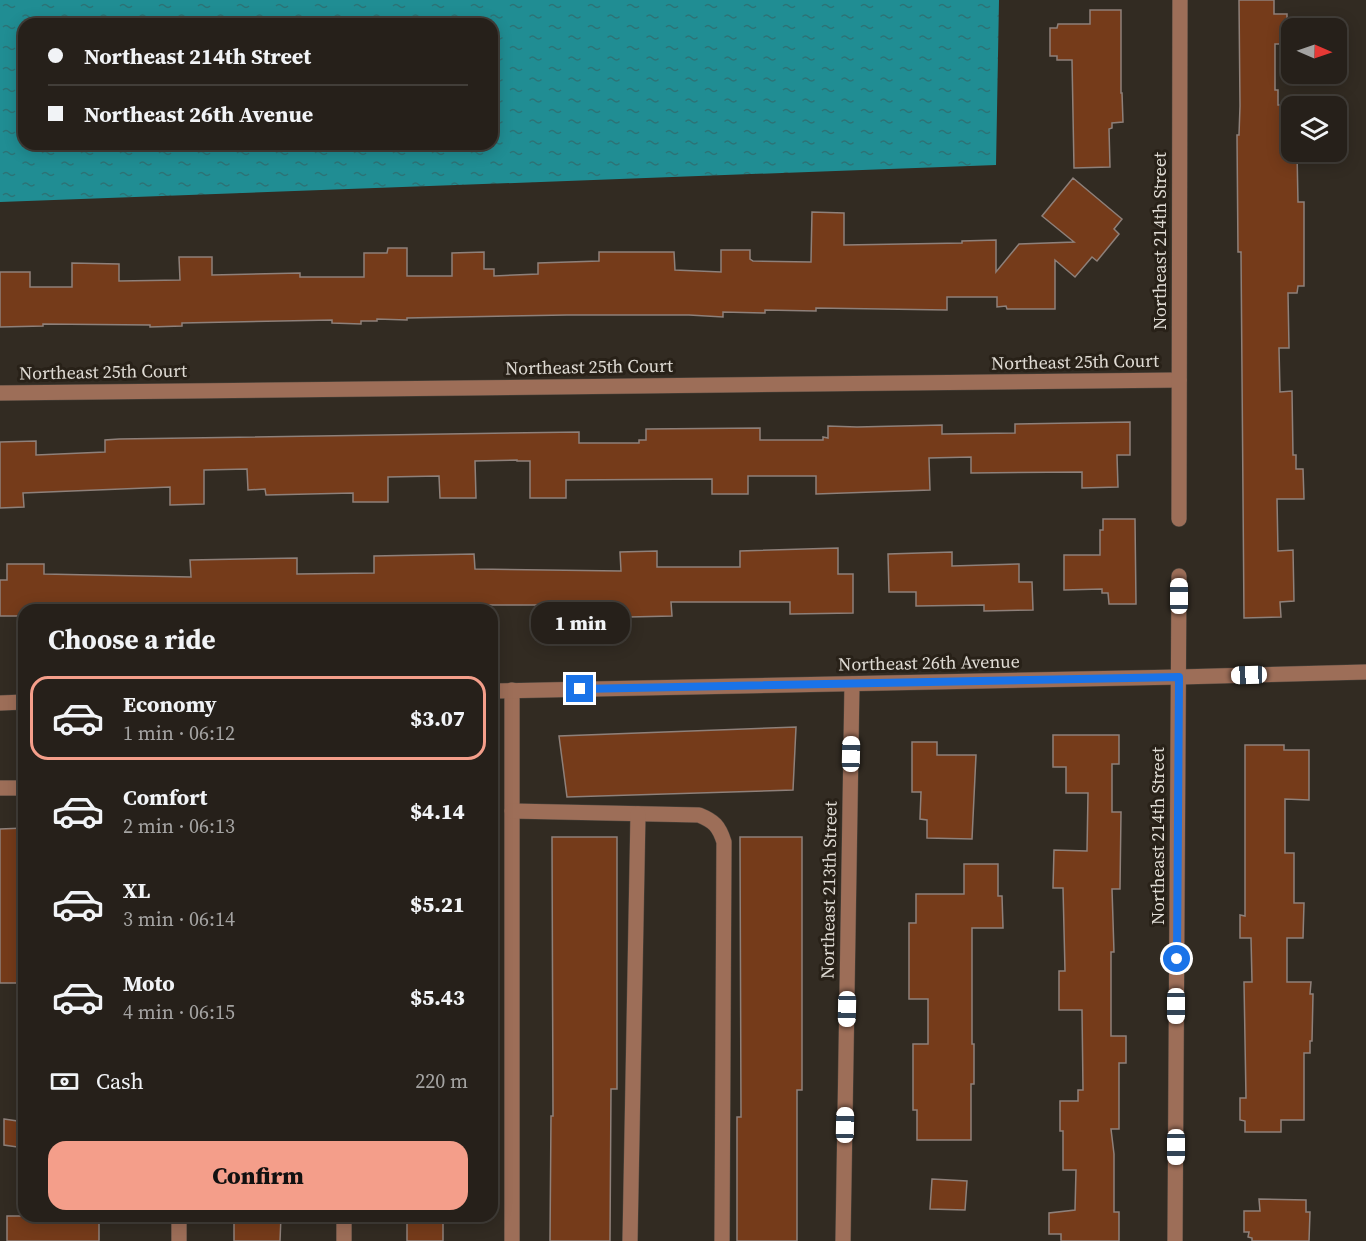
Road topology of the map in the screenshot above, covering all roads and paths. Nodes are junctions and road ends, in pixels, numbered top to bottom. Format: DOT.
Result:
graph roads {
  1 [pos="1180,0"];
  2 [pos="1179,380"];
  3 [pos="0,393"];
  4 [pos="1179,519"];
  5 [pos="1179,576"];
  6 [pos="1366,672"];
  7 [pos="1179,677"];
  8 [pos="852,684"];
  9 [pos="512,690"];
  10 [pos="498,691"];
  11 [pos="18,702"];
  12 [pos="0,703"];
  13 [pos="0,788"];
  14 [pos="18,788"];
  15 [pos="512,811"];
  16 [pos="638,814"];
  17 [pos="179,1222"];
  18 [pos="344,1222"];
  19 [pos="179,1241"];
  20 [pos="344,1241"];
  21 [pos="512,1241"];
  22 [pos="630,1241"];
  23 [pos="722,1241"];
  24 [pos="843,1241"];
  25 [pos="1175,1241"];
  1 -- 2 [label="street, Northeast 214th Street"];
  2 -- 3 [label="street, Northeast 25th Court"];
  2 -- 4 [label="street, Northeast 214th Street"];
  5 -- 7 [label="street, Northeast 214th Street"];
  6 -- 7 [label="street, Northeast 26th Avenue"];
  7 -- 8 [label="street, Northeast 26th Avenue"];
  7 -- 25 [label="street, Northeast 214th Street"];
  8 -- 9 [label="street, Northeast 26th Avenue"];
  8 -- 24 [label="street, Northeast 213th Street"];
  9 -- 10 [label="street, Northeast 26th Avenue"];
  9 -- 15 [label="street"];
  11 -- 12 [label="street"];
  13 -- 14 [label="street"];
  15 -- 16 [label="street"];
  15 -- 21 [label="street"];
  16 -- 22 [label="street"];
  16 -- 23 [label="street"];
  17 -- 19 [label="street"];
  18 -- 20 [label="street"];
}
